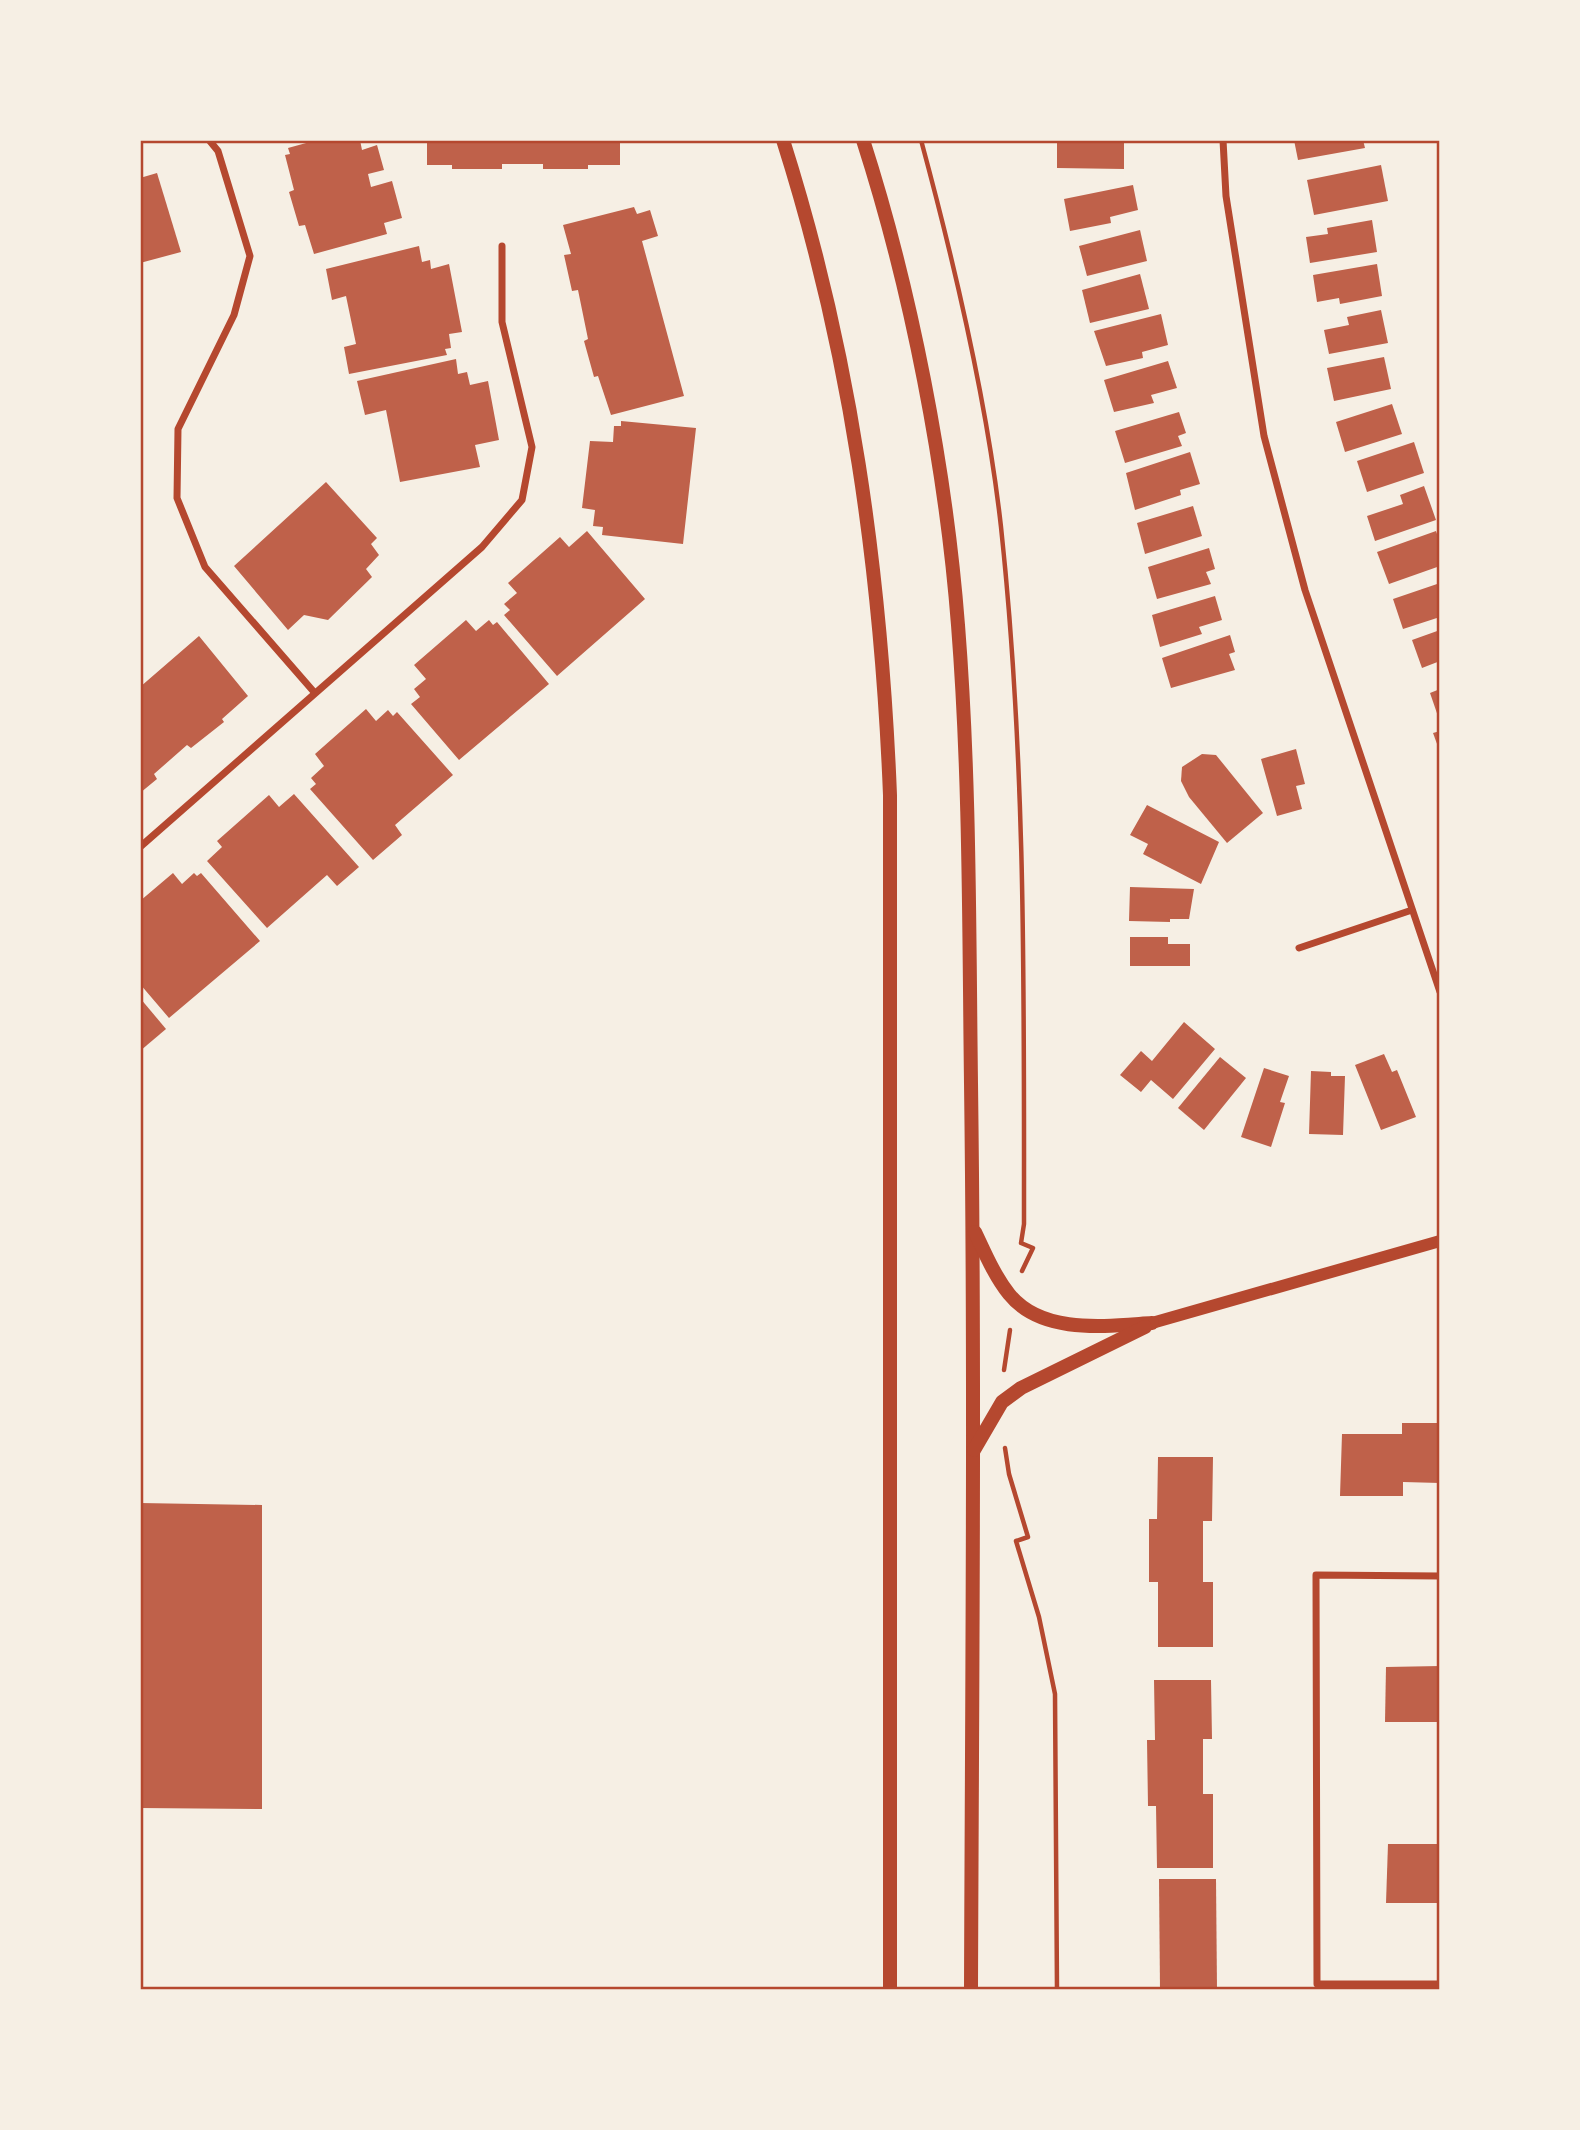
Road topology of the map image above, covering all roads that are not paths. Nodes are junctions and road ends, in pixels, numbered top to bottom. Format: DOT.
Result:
graph roads {
  1 [pos="209,140"];
  2 [pos="783,140"];
  3 [pos="863,140"];
  4 [pos="1223,140"];
  5 [pos="502,246"];
  6 [pos="314,692"];
  7 [pos="140,847"];
  8 [pos="1412,910"];
  9 [pos="1299,948"];
  10 [pos="1440,992"];
  11 [pos="972,1226"];
  12 [pos="1440,1241"];
  13 [pos="1152,1323"];
  14 [pos="973,1451"];
  15 [pos="1440,1576"];
  16 [pos="1440,1984"];
  17 [pos="890,1990"];
  18 [pos="971,1990"];
  1 -- 6 [label="street"];
  2 -- 17 [label="main road"];
  3 -- 11 [label="main road"];
  4 -- 8 [label="street"];
  5 -- 6 [label="street"];
  6 -- 7 [label="street"];
  8 -- 9 [label="street"];
  8 -- 10 [label="street"];
  11 -- 13 [label="main road"];
  11 -- 14 [label="main road"];
  12 -- 13 [label="street"];
  13 -- 14 [label="main road"];
  14 -- 18 [label="main road"];
  15 -- 16 [label="street"];
}
